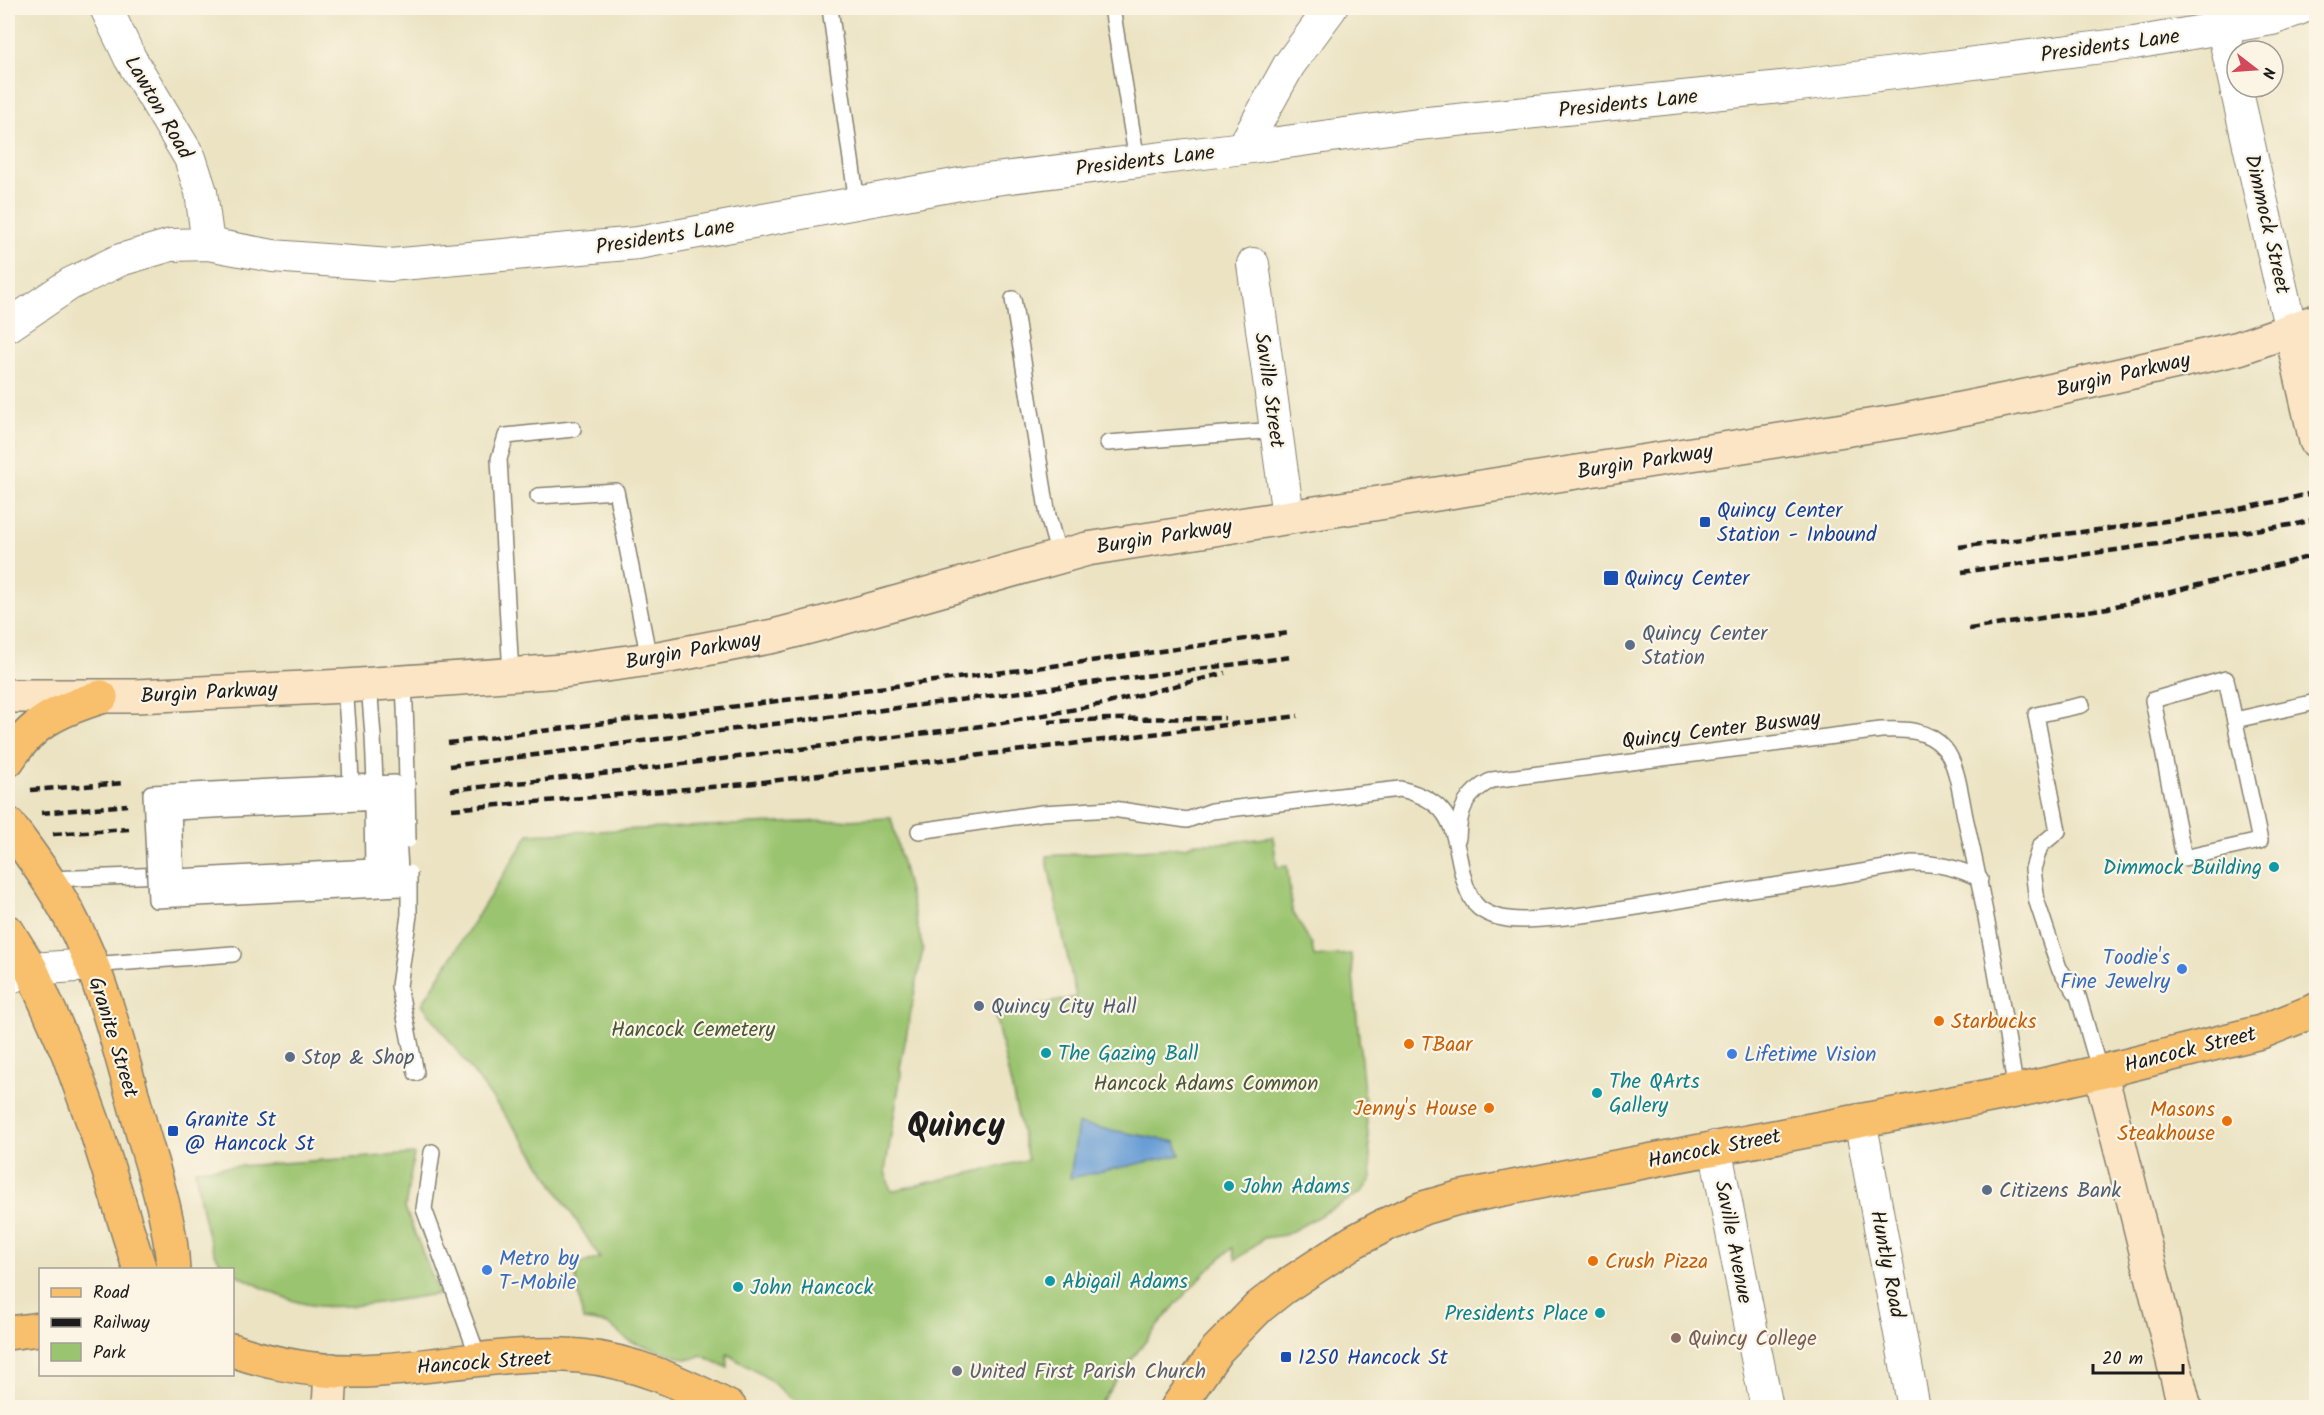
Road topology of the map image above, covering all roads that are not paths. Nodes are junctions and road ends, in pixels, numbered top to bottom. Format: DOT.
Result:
graph roads {
  1 [pos="106,8"];
  2 [pos="830,8"];
  3 [pos="1112,8"];
  4 [pos="1331,8"];
  5 [pos="2301,8"];
  6 [pos="2220,18"];
  7 [pos="1243,148"];
  8 [pos="1137,161"];
  9 [pos="857,203"];
  10 [pos="208,244"];
  11 [pos="1253,264"];
  12 [pos="1013,299"];
  13 [pos="8,326"];
  14 [pos="2304,326"];
  15 [pos="573,429"];
  16 [pos="1276,430"];
  17 [pos="2316,441"];
  18 [pos="1108,443"];
  19 [pos="538,496"];
  20 [pos="1288,516"];
  21 [pos="1059,556"];
  22 [pos="649,658"];
  23 [pos="511,675"];
  24 [pos="8,676"];
  25 [pos="404,682"];
  26 [pos="357,685"];
  27 [pos="8,696"];
  28 [pos="101,697"];
  29 [pos="2316,702"];
  30 [pos="2082,705"];
  31 [pos="2235,720"];
  32 [pos="8,760"];
  33 [pos="351,783"];
  34 [pos="372,808"];
  35 [pos="8,824"];
  36 [pos="920,831"];
  37 [pos="1458,847"];
  38 [pos="409,863"];
  39 [pos="47,879"];
  40 [pos="1980,879"];
  41 [pos="8,932"];
  42 [pos="233,954"];
  43 [pos="91,965"];
  44 [pos="19,974"];
  45 [pos="2316,1010"];
  46 [pos="416,1072"];
  47 [pos="2100,1072"];
  48 [pos="2016,1091"];
  49 [pos="1860,1120"];
  50 [pos="1715,1147"];
  51 [pos="432,1152"];
  52 [pos="140,1268"];
  53 [pos="173,1268"];
  54 [pos="39,1329"];
  55 [pos="8,1333"];
  56 [pos="234,1351"];
  57 [pos="479,1359"];
  58 [pos="331,1370"];
  59 [pos="329,1407"];
  60 [pos="729,1407"];
  61 [pos="1177,1407"];
  62 [pos="1767,1407"];
  63 [pos="1914,1407"];
  64 [pos="2185,1407"];
  1 -- 10 [label="street, Lawton Road"];
  2 -- 9 [label="lane"];
  3 -- 8 [label="lane"];
  4 -- 7 [label="street"];
  5 -- 6 [label="street, Presidents Lane"];
  6 -- 7 [label="street, Presidents Lane"];
  6 -- 14 [label="street, Dimmock Street"];
  7 -- 8 [label="street, Presidents Lane"];
  8 -- 9 [label="street, Presidents Lane"];
  9 -- 10 [label="street, Presidents Lane"];
  10 -- 13 [label="street, Presidents Lane"];
  11 -- 16 [label="street, Saville Street"];
  12 -- 21 [label="lane"];
  14 -- 17 [label="main road, Dimmock Street"];
  14 -- 20 [label="main road, Burgin Parkway"];
  15 -- 23 [label="lane"];
  16 -- 18 [label="lane"];
  16 -- 20 [label="street, Saville Street"];
  19 -- 22 [label="lane"];
  20 -- 21 [label="main road, Burgin Parkway"];
  21 -- 22 [label="main road, Burgin Parkway"];
  22 -- 23 [label="main road, Burgin Parkway"];
  23 -- 25 [label="main road, Burgin Parkway"];
  24 -- 28 [label="main road"];
  25 -- 26 [label="main road, Burgin Parkway"];
  25 -- 38 [label="lane, bridge"];
  26 -- 28 [label="main road, Burgin Parkway"];
  26 -- 33 [label="lane, bridge"];
  26 -- 33 [label="lane, bridge"];
  27 -- 28 [label="main road, Burgin Parkway"];
  28 -- 32 [label="main road"];
  29 -- 31 [label="lane"];
  30 -- 47 [label="lane"];
  31 -- 31 [label="lane"];
  33 -- 34 [label="lane, bridge"];
  35 -- 39 [label="main road, Granite Street"];
  36 -- 37 [label="lane"];
  37 -- 40 [label="lane"];
  37 -- 40 [label="lane, Quincy Center Busway"];
  38 -- 39 [label="lane, bridge"];
  38 -- 46 [label="lane, bridge"];
  39 -- 43 [label="main road, Granite Street"];
  40 -- 48 [label="lane, Quincy Center Busway"];
  41 -- 44 [label="main road"];
  42 -- 43 [label="lane"];
  43 -- 44 [label="street"];
  43 -- 53 [label="main road, Granite Street"];
  44 -- 52 [label="main road"];
  45 -- 47 [label="main road, Hancock Street"];
  47 -- 48 [label="main road, Hancock Street"];
  47 -- 64 [label="main road"];
  48 -- 49 [label="main road, Hancock Street"];
  49 -- 50 [label="main road, Hancock Street"];
  49 -- 63 [label="street, Huntly Road"];
  50 -- 61 [label="main road, Hancock Street"];
  50 -- 62 [label="street, Saville Avenue"];
  51 -- 57 [label="lane"];
  54 -- 55 [label="main road"];
  56 -- 58 [label="main road, Hancock Street"];
  57 -- 58 [label="main road, Hancock Street"];
  57 -- 60 [label="main road, Hancock Street"];
  58 -- 59 [label="main road"];
}
